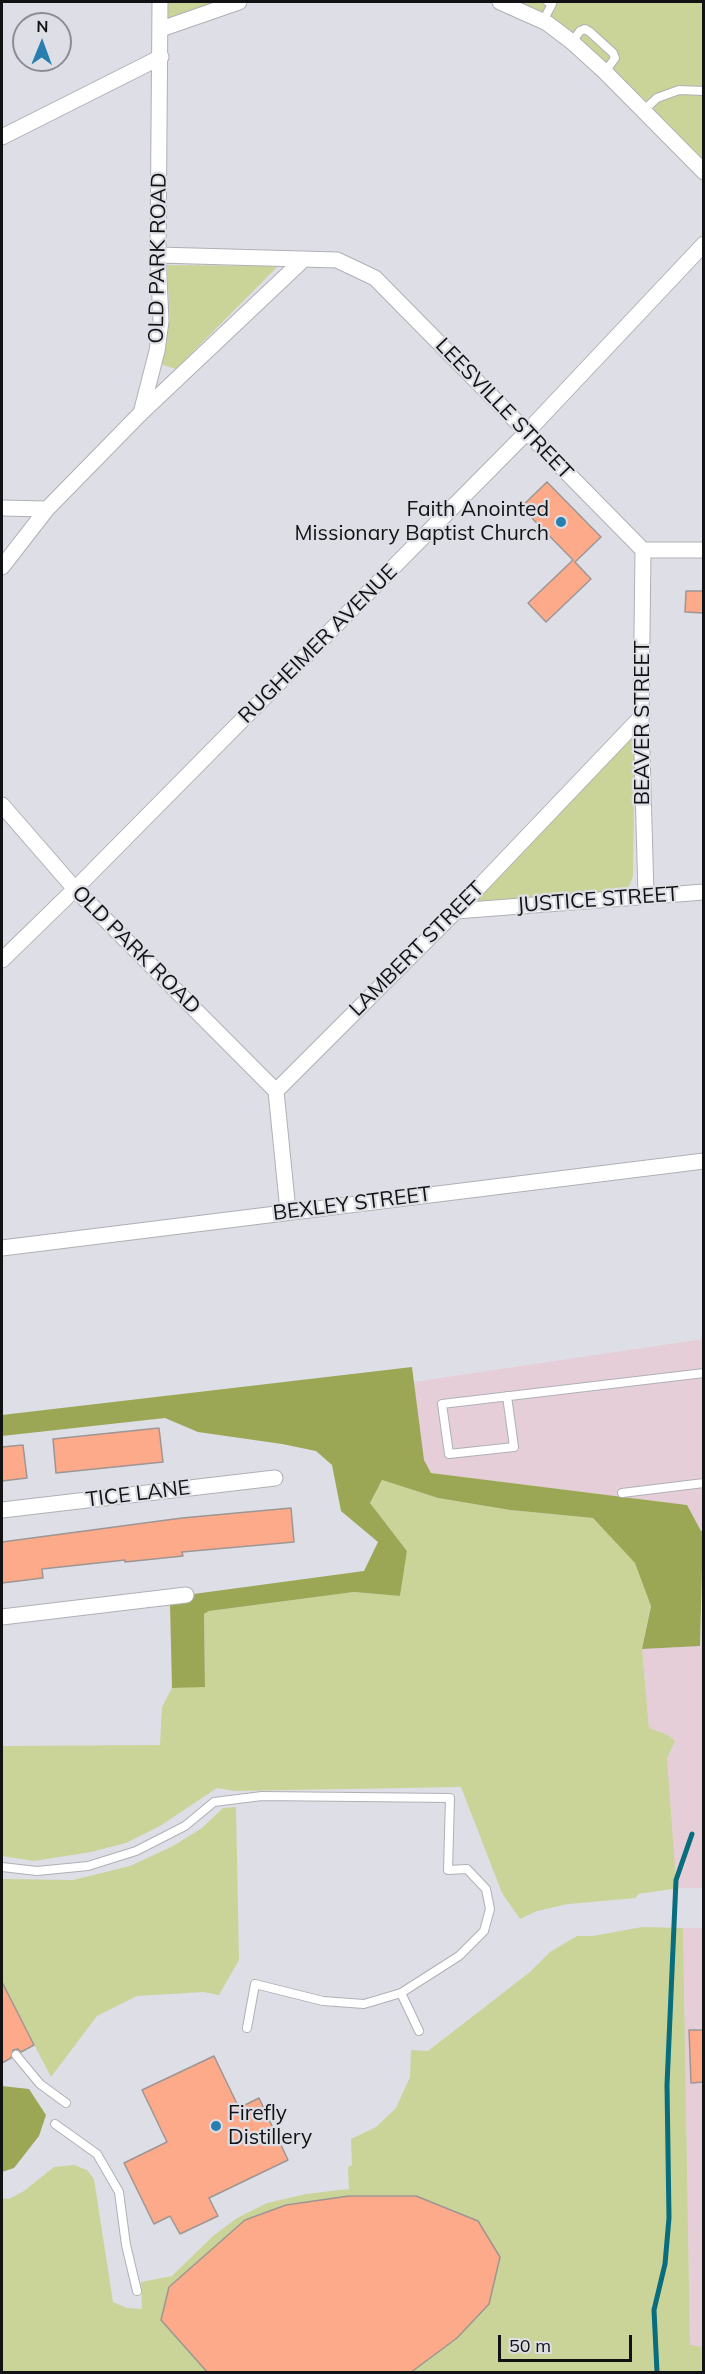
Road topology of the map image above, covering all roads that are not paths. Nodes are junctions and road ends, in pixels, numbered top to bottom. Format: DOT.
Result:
graph roads {
  1 [pos="160,2"];
  2 [pos="239,2"];
  3 [pos="500,2"];
  4 [pos="548,2"];
  5 [pos="520,5"];
  6 [pos="543,21"];
  7 [pos="160,28"];
  8 [pos="161,57"];
  9 [pos="704,91"];
  10 [pos="644,110"];
  11 [pos="2,137"];
  12 [pos="704,172"];
  13 [pos="704,244"];
  14 [pos="158,255"];
  15 [pos="304,259"];
  16 [pos="141,413"];
  17 [pos="526,433"];
  18 [pos="2,508"];
  19 [pos="47,509"];
  20 [pos="643,550"];
  21 [pos="704,550"];
  22 [pos="2,567"];
  23 [pos="641,717"];
  24 [pos="2,805"];
  25 [pos="75,889"];
  26 [pos="704,892"];
  27 [pos="646,895"];
  28 [pos="456,911"];
  29 [pos="2,960"];
  30 [pos="276,1091"];
  31 [pos="704,1161"];
  32 [pos="288,1211"];
  33 [pos="2,1248"];
  34 [pos="704,1373"];
  35 [pos="507,1396"];
  36 [pos="275,1478"];
  37 [pos="704,1484"];
  38 [pos="622,1492"];
  39 [pos="2,1510"];
  40 [pos="186,1595"];
  41 [pos="2,1617"];
  42 [pos="2,1867"];
  43 [pos="401,1993"];
  44 [pos="247,2028"];
  45 [pos="419,2031"];
  46 [pos="16,2055"];
  47 [pos="66,2103"];
  48 [pos="55,2124"];
  49 [pos="137,2291"];
  1 -- 7 [label="street, OLD PARK ROAD"];
  2 -- 7 [label="street"];
  3 -- 5 [label="street"];
  4 -- 6 [label="lane"];
  5 -- 6 [label="street"];
  6 -- 10 [label="street"];
  7 -- 8 [label="street, OLD PARK ROAD"];
  8 -- 11 [label="street"];
  8 -- 14 [label="street, OLD PARK ROAD"];
  9 -- 10 [label="lane"];
  10 -- 12 [label="street"];
  13 -- 17 [label="street, RUGHEIMER AVENUE"];
  14 -- 15 [label="street, LEESVILLE STREET"];
  14 -- 16 [label="street, OLD PARK ROAD"];
  15 -- 16 [label="street"];
  15 -- 17 [label="street, LEESVILLE STREET"];
  16 -- 19 [label="street, OLD PARK ROAD"];
  17 -- 20 [label="street, LEESVILLE STREET"];
  17 -- 25 [label="street, RUGHEIMER AVENUE"];
  18 -- 19 [label="street"];
  19 -- 22 [label="street, OLD PARK ROAD"];
  20 -- 21 [label="street"];
  20 -- 23 [label="street, BEAVER STREET"];
  23 -- 27 [label="street, BEAVER STREET"];
  23 -- 28 [label="street, LAMBERT STREET"];
  24 -- 25 [label="street, OLD PARK ROAD"];
  25 -- 29 [label="street, RUGHEIMER AVENUE"];
  25 -- 30 [label="street, OLD PARK ROAD"];
  26 -- 27 [label="street, JUSTICE STREET"];
  27 -- 28 [label="street, JUSTICE STREET"];
  28 -- 30 [label="street, LAMBERT STREET"];
  30 -- 32 [label="street"];
  31 -- 32 [label="street, BEXLEY STREET"];
  32 -- 33 [label="street, BEXLEY STREET"];
  34 -- 35 [label="lane"];
  35 -- 35 [label="lane"];
  36 -- 39 [label="street, TICE LANE"];
  37 -- 38 [label="lane"];
  40 -- 41 [label="street"];
  42 -- 43 [label="lane"];
  43 -- 44 [label="lane"];
  43 -- 45 [label="lane"];
  46 -- 47 [label="lane"];
  48 -- 49 [label="lane"];
}
